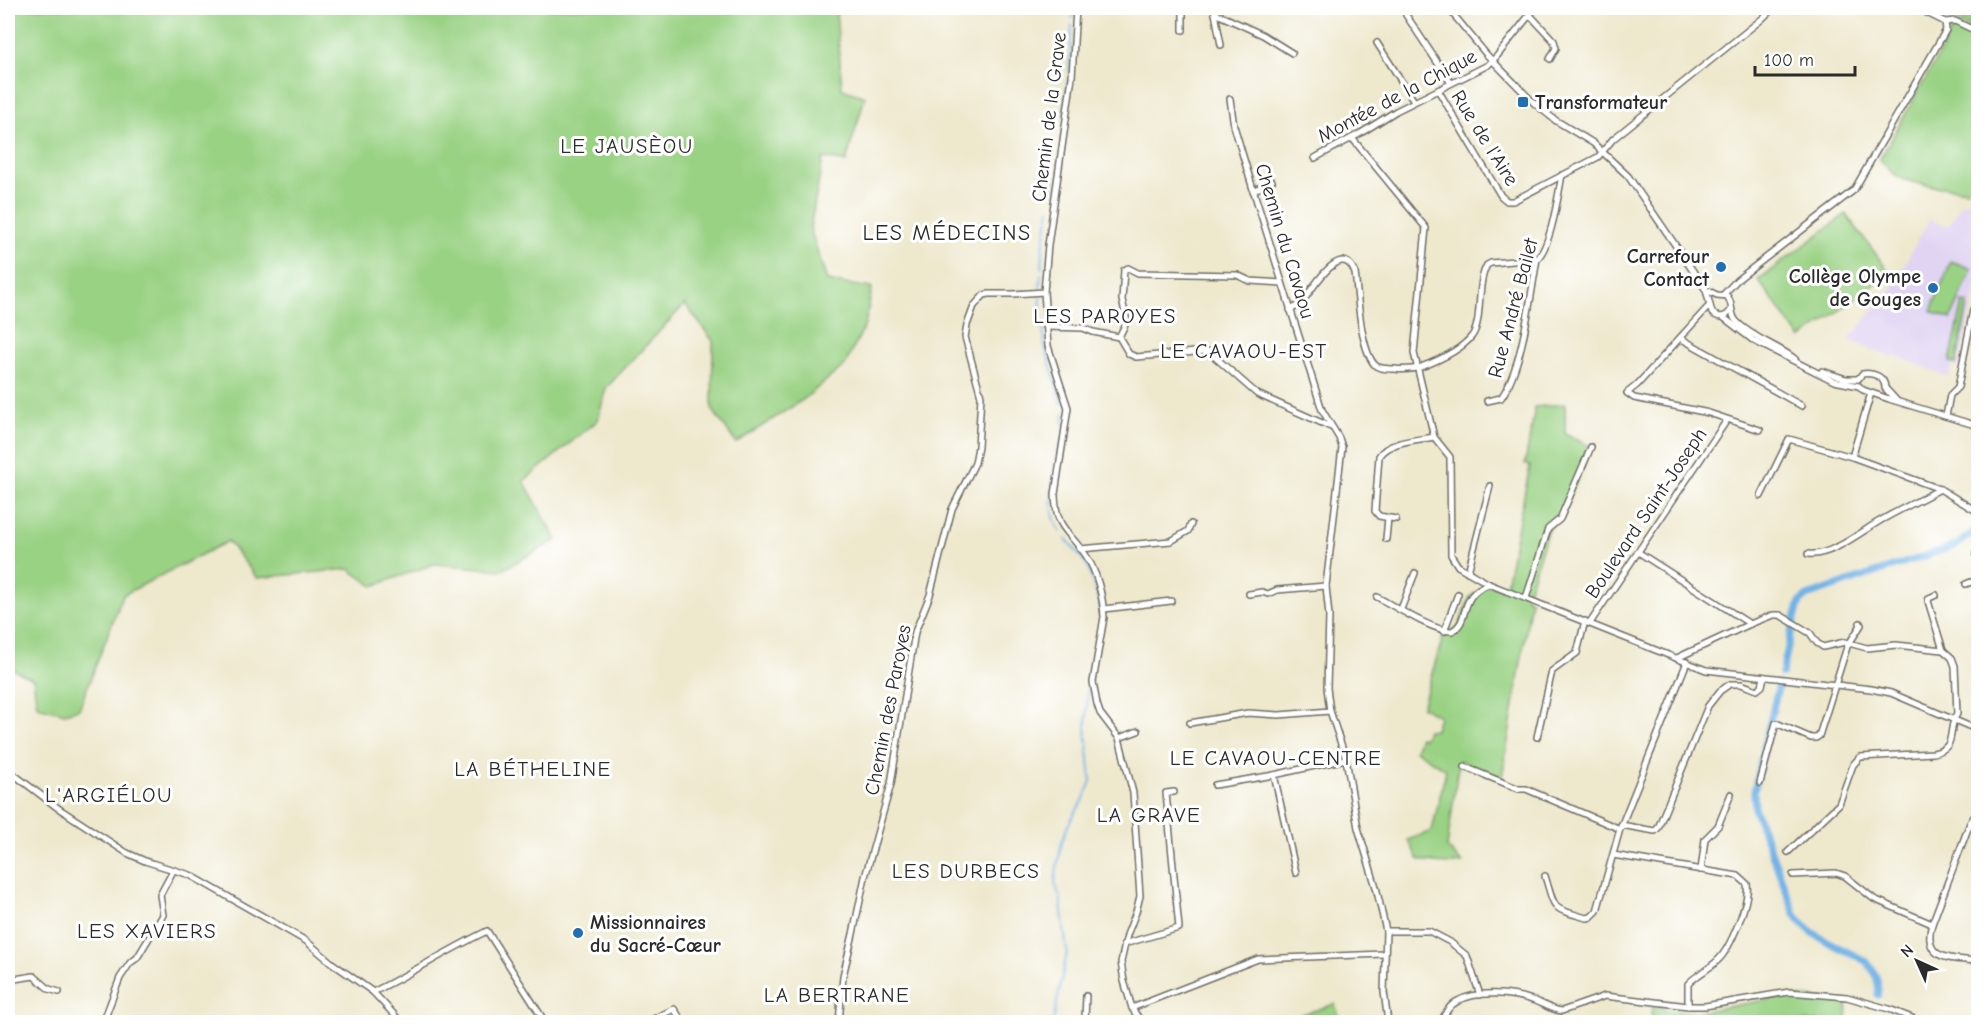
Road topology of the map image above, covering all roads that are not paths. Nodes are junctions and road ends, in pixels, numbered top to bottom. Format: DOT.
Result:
graph roads {
  1 [pos="1076,8"];
  2 [pos="1183,8"];
  3 [pos="1448,8"];
  4 [pos="1535,8"];
  5 [pos="1773,8"];
  6 [pos="1917,8"];
  7 [pos="1215,10"];
  8 [pos="1406,15"];
  9 [pos="1530,15"];
  10 [pos="1945,22"];
  11 [pos="1183,30"];
  12 [pos="1978,32"];
  13 [pos="1377,43"];
  14 [pos="1221,45"];
  15 [pos="1292,52"];
  16 [pos="1551,59"];
  17 [pos="1492,60"];
  18 [pos="1451,83"];
  19 [pos="1438,90"];
  20 [pos="1230,99"];
  21 [pos="1414,101"];
  22 [pos="1353,138"];
  23 [pos="1603,151"];
  24 [pos="1315,158"];
  25 [pos="1562,175"];
  26 [pos="1272,181"];
  27 [pos="1253,191"];
  28 [pos="1537,259"];
  29 [pos="1282,283"];
  30 [pos="1706,290"];
  31 [pos="1044,292"];
  32 [pos="1720,295"];
  33 [pos="1978,301"];
  34 [pos="1710,303"];
  35 [pos="1290,310"];
  36 [pos="1731,310"];
  37 [pos="1712,314"];
  38 [pos="1701,316"];
  39 [pos="1724,317"];
  40 [pos="1046,327"];
  41 [pos="1119,337"];
  42 [pos="1680,338"];
  43 [pos="1800,362"];
  44 [pos="1418,368"];
  45 [pos="1813,368"];
  46 [pos="1858,379"];
  47 [pos="1859,386"];
  48 [pos="1885,388"];
  49 [pos="1873,393"];
  50 [pos="1487,400"];
  51 [pos="1896,400"];
  52 [pos="1802,405"];
  53 [pos="1946,416"];
  54 [pos="1727,420"];
  55 [pos="1978,426"];
  56 [pos="1331,427"];
  57 [pos="1760,430"];
  58 [pos="1434,437"];
  59 [pos="1591,447"];
  60 [pos="1852,457"];
  61 [pos="1490,486"];
  62 [pos="1940,489"];
  63 [pos="1761,496"];
  64 [pos="1978,512"];
  65 [pos="1388,518"];
  66 [pos="1396,519"];
  67 [pos="1191,524"];
  68 [pos="1386,539"];
  69 [pos="1080,549"];
  70 [pos="1638,552"];
  71 [pos="1808,554"];
  72 [pos="1468,572"];
  73 [pos="1415,573"];
  74 [pos="1489,584"];
  75 [pos="1966,585"];
  76 [pos="1978,585"];
  77 [pos="1326,586"];
  78 [pos="1249,594"];
  79 [pos="1458,594"];
  80 [pos="1936,595"];
  81 [pos="1377,597"];
  82 [pos="1526,598"];
  83 [pos="1171,601"];
  84 [pos="1104,609"];
  85 [pos="1401,609"];
  86 [pos="1587,622"];
  87 [pos="1860,623"];
  88 [pos="1750,624"];
  89 [pos="1443,631"];
  90 [pos="1850,643"];
  91 [pos="1943,650"];
  92 [pos="1677,658"];
  93 [pos="1687,662"];
  94 [pos="1764,677"];
  95 [pos="1834,684"];
  96 [pos="1978,709"];
  97 [pos="1330,711"];
  98 [pos="1954,718"];
  99 [pos="1190,723"];
  100 [pos="1976,729"];
  101 [pos="1138,731"];
  102 [pos="1537,737"];
  103 [pos="1119,738"];
  104 [pos="1346,759"];
  105 [pos="1465,767"];
  106 [pos="8,770"];
  107 [pos="1274,775"];
  108 [pos="1760,783"];
  109 [pos="1215,785"];
  110 [pos="1174,792"];
  111 [pos="1731,794"];
  112 [pos="1978,811"];
  113 [pos="1621,827"];
  114 [pos="1788,852"];
  115 [pos="1613,855"];
  116 [pos="1701,870"];
  117 [pos="173,871"];
  118 [pos="1296,873"];
  119 [pos="1793,875"];
  120 [pos="1545,876"];
  121 [pos="1932,924"];
  122 [pos="1386,931"];
  123 [pos="1124,944"];
  124 [pos="1384,954"];
  125 [pos="1978,961"];
  126 [pos="8,980"];
  127 [pos="59,992"];
  128 [pos="373,992"];
  129 [pos="1480,995"];
  130 [pos="1086,996"];
  131 [pos="1688,1006"];
  132 [pos="1132,1008"];
  133 [pos="104,1020"];
  134 [pos="401,1023"];
  135 [pos="545,1023"];
  136 [pos="647,1023"];
  137 [pos="683,1023"];
  138 [pos="839,1023"];
  139 [pos="1087,1023"];
  140 [pos="1141,1023"];
  141 [pos="1388,1023"];
  142 [pos="1441,1023"];
  143 [pos="1922,1023"];
  1 -- 31 [label="street, Chemin de la Grave"];
  2 -- 11 [label="street"];
  3 -- 17 [label="street"];
  4 -- 9 [label="street, Montée de la Chique"];
  5 -- 23 [label="street, Rue de l'Aire"];
  6 -- 10 [label="street"];
  7 -- 14 [label="street"];
  7 -- 15 [label="street"];
  8 -- 18 [label="street"];
  9 -- 16 [label="street"];
  9 -- 17 [label="street, Montée de la Chique"];
  10 -- 12 [label="street"];
  10 -- 32 [label="street"];
  13 -- 21 [label="street"];
  17 -- 18 [label="street, Montée de la Chique"];
  17 -- 23 [label="street"];
  18 -- 19 [label="street, Montée de la Chique"];
  19 -- 21 [label="street, Montée de la Chique"];
  19 -- 25 [label="street, Rue de l'Aire"];
  20 -- 27 [label="street, Chemin du Cavaou"];
  21 -- 22 [label="street, Montée de la Chique"];
  22 -- 24 [label="street, Montée de la Chique"];
  22 -- 44 [label="street"];
  23 -- 25 [label="street, Rue de l'Aire"];
  23 -- 30 [label="street"];
  25 -- 28 [label="street, Rue André Bailet"];
  26 -- 27 [label="street"];
  27 -- 29 [label="street, Chemin du Cavaou"];
  28 -- 44 [label="street"];
  28 -- 50 [label="street, Rue André Bailet"];
  29 -- 35 [label="street, Chemin du Cavaou"];
  29 -- 41 [label="street"];
  30 -- 32 [label="street"];
  30 -- 34 [label="street"];
  31 -- 40 [label="street, Chemin de la Grave"];
  31 -- 138 [label="street, Chemin des Paroyes"];
  32 -- 34 [label="street"];
  32 -- 36 [label="street"];
  33 -- 53 [label="street"];
  34 -- 37 [label="street"];
  34 -- 38 [label="street"];
  35 -- 44 [label="street"];
  35 -- 56 [label="street, Chemin du Cavaou"];
  36 -- 39 [label="street"];
  36 -- 43 [label="street"];
  37 -- 38 [label="street"];
  37 -- 39 [label="street"];
  38 -- 42 [label="street"];
  39 -- 43 [label="street"];
  40 -- 41 [label="street"];
  40 -- 69 [label="street, Chemin de la Grave"];
  41 -- 56 [label="street"];
  42 -- 52 [label="street"];
  42 -- 54 [label="street"];
  43 -- 45 [label="street"];
  44 -- 58 [label="street"];
  45 -- 46 [label="street"];
  45 -- 47 [label="street"];
  46 -- 47 [label="street"];
  46 -- 48 [label="street"];
  47 -- 49 [label="street"];
  48 -- 49 [label="street"];
  48 -- 51 [label="street"];
  49 -- 51 [label="street"];
  49 -- 60 [label="street"];
  51 -- 53 [label="street"];
  53 -- 55 [label="street"];
  54 -- 57 [label="street"];
  54 -- 70 [label="street, Boulevard Saint-Joseph"];
  56 -- 77 [label="street, Chemin du Cavaou"];
  58 -- 65 [label="street"];
  58 -- 72 [label="street"];
  59 -- 82 [label="street"];
  60 -- 62 [label="street"];
  60 -- 63 [label="street"];
  61 -- 72 [label="street"];
  62 -- 64 [label="street"];
  62 -- 71 [label="street"];
  65 -- 66 [label="street"];
  65 -- 68 [label="street"];
  67 -- 69 [label="street"];
  69 -- 84 [label="street, Chemin de la Grave"];
  70 -- 86 [label="street, Boulevard Saint-Joseph"];
  70 -- 88 [label="street"];
  72 -- 74 [label="street"];
  73 -- 85 [label="street"];
  74 -- 82 [label="street"];
  74 -- 89 [label="street"];
  75 -- 76 [label="street"];
  77 -- 78 [label="street"];
  77 -- 97 [label="street, Chemin du Cavaou"];
  79 -- 89 [label="street"];
  80 -- 91 [label="street"];
  81 -- 85 [label="street"];
  82 -- 86 [label="street"];
  83 -- 84 [label="street"];
  84 -- 103 [label="street, Chemin de la Grave"];
  85 -- 89 [label="street"];
  86 -- 92 [label="street"];
  86 -- 102 [label="street"];
  87 -- 90 [label="street"];
  88 -- 90 [label="street"];
  88 -- 92 [label="street"];
  90 -- 91 [label="street"];
  90 -- 95 [label="street"];
  91 -- 98 [label="street"];
  92 -- 93 [label="street"];
  93 -- 94 [label="street"];
  93 -- 113 [label="street"];
  94 -- 95 [label="street"];
  94 -- 113 [label="street"];
  95 -- 98 [label="street"];
  95 -- 108 [label="street"];
  96 -- 100 [label="street"];
  97 -- 99 [label="street"];
  97 -- 104 [label="street, Chemin du Cavaou"];
  98 -- 100 [label="street"];
  98 -- 114 [label="street"];
  101 -- 103 [label="street"];
  103 -- 123 [label="street, Chemin de la Grave"];
  104 -- 107 [label="street"];
  104 -- 122 [label="street, Chemin du Cavaou"];
  105 -- 113 [label="street"];
  106 -- 117 [label="street"];
  107 -- 109 [label="street"];
  107 -- 118 [label="street"];
  110 -- 123 [label="street"];
  111 -- 116 [label="street"];
  112 -- 121 [label="street"];
  113 -- 115 [label="street"];
  115 -- 116 [label="street"];
  115 -- 120 [label="street"];
  116 -- 131 [label="street"];
  117 -- 128 [label="street"];
  117 -- 133 [label="street"];
  119 -- 121 [label="street"];
  121 -- 125 [label="street"];
  122 -- 124 [label="street, Chemin du Cavaou"];
  122 -- 129 [label="street"];
  123 -- 132 [label="street, Chemin de la Grave"];
  124 -- 132 [label="street"];
  124 -- 141 [label="street, Chemin du Cavaou"];
  126 -- 127 [label="street"];
  128 -- 134 [label="street"];
  128 -- 135 [label="street"];
  129 -- 131 [label="street"];
  129 -- 142 [label="street"];
  130 -- 139 [label="street"];
  131 -- 143 [label="street"];
  132 -- 140 [label="street, Chemin de la Grave"];
  136 -- 137 [label="street"];
}
